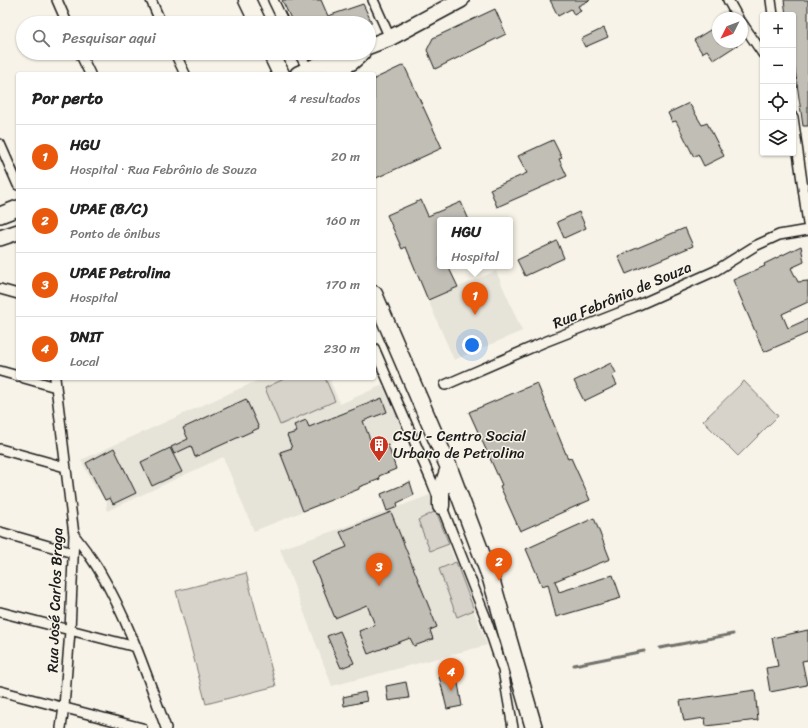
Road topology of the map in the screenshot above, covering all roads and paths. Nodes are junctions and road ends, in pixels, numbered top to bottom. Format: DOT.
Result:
graph roads {
  1 [pos="57,0"];
  2 [pos="151,0"];
  3 [pos="247,0"];
  4 [pos="273,0"];
  5 [pos="373,0"];
  6 [pos="461,0"];
  7 [pos="728,0"];
  8 [pos="771,0"];
  9 [pos="735,12"];
  10 [pos="773,12"];
  11 [pos="64,16"];
  12 [pos="158,16"];
  13 [pos="255,16"];
  14 [pos="281,16"];
  15 [pos="748,33"];
  16 [pos="390,38"];
  17 [pos="376,44"];
  18 [pos="760,50"];
  19 [pos="83,60"];
  20 [pos="178,60"];
  21 [pos="274,60"];
  22 [pos="300,60"];
  23 [pos="329,60"];
  24 [pos="354,60"];
  25 [pos="89,72"];
  26 [pos="184,72"];
  27 [pos="280,72"];
  28 [pos="303,72"];
  29 [pos="334,72"];
  30 [pos="793,120"];
  31 [pos="0,144"];
  32 [pos="16,180"];
  33 [pos="16,209"];
  34 [pos="0,215"];
  35 [pos="808,224"];
  36 [pos="808,230"];
  37 [pos="16,233"];
  38 [pos="0,238"];
  39 [pos="0,289"];
  40 [pos="16,293"];
  41 [pos="376,299"];
  42 [pos="376,353"];
  43 [pos="0,371"];
  44 [pos="16,375"];
  45 [pos="40,380"];
  46 [pos="55,382"];
  47 [pos="445,385"];
  48 [pos="0,449"];
  49 [pos="65,467"];
  50 [pos="449,468"];
  51 [pos="441,506"];
  52 [pos="0,532"];
  53 [pos="74,535"];
  54 [pos="73,553"];
  55 [pos="0,612"];
  56 [pos="70,631"];
  57 [pos="136,647"];
  58 [pos="0,691"];
  59 [pos="64,708"];
  60 [pos="61,728"];
  61 [pos="142,728"];
  62 [pos="166,728"];
  63 [pos="513,728"];
  64 [pos="534,728"];
  1 -- 11 [label="street"];
  2 -- 12 [label="street"];
  3 -- 13 [label="highway"];
  4 -- 14 [label="street"];
  5 -- 16 [label="street"];
  6 -- 16 [label="main road"];
  7 -- 9 [label="street"];
  8 -- 10 [label="street"];
  15 -- 18 [label="street"];
  16 -- 17 [label="main road"];
  19 -- 25 [label="street"];
  20 -- 26 [label="street"];
  21 -- 27 [label="highway"];
  22 -- 28 [label="street"];
  23 -- 28 [label="main road"];
  24 -- 29 [label="main road"];
  30 -- 35 [label="street"];
  31 -- 32 [label="street"];
  33 -- 34 [label="main road"];
  36 -- 47 [label="street, Rua Febrônio de Souza"];
  37 -- 38 [label="main road"];
  39 -- 40 [label="street"];
  41 -- 50 [label="highway"];
  42 -- 51 [label="street"];
  43 -- 44 [label="street"];
  45 -- 46 [label="street"];
  46 -- 49 [label="street, Rua José Carlos Braga"];
  48 -- 49 [label="street"];
  49 -- 53 [label="street, Rua José Carlos Braga"];
  50 -- 51 [label="highway"];
  50 -- 64 [label="highway"];
  51 -- 63 [label="street"];
  52 -- 54 [label="street"];
  53 -- 54 [label="street, Rua José Carlos Braga"];
  53 -- 57 [label="street"];
  54 -- 56 [label="street, Rua José Carlos Braga"];
  55 -- 56 [label="street"];
  56 -- 57 [label="street"];
  56 -- 59 [label="street, Rua José Carlos Braga"];
  57 -- 62 [label="street"];
  58 -- 59 [label="street"];
  59 -- 60 [label="street, Rua José Carlos Braga"];
  59 -- 61 [label="street"];
}
